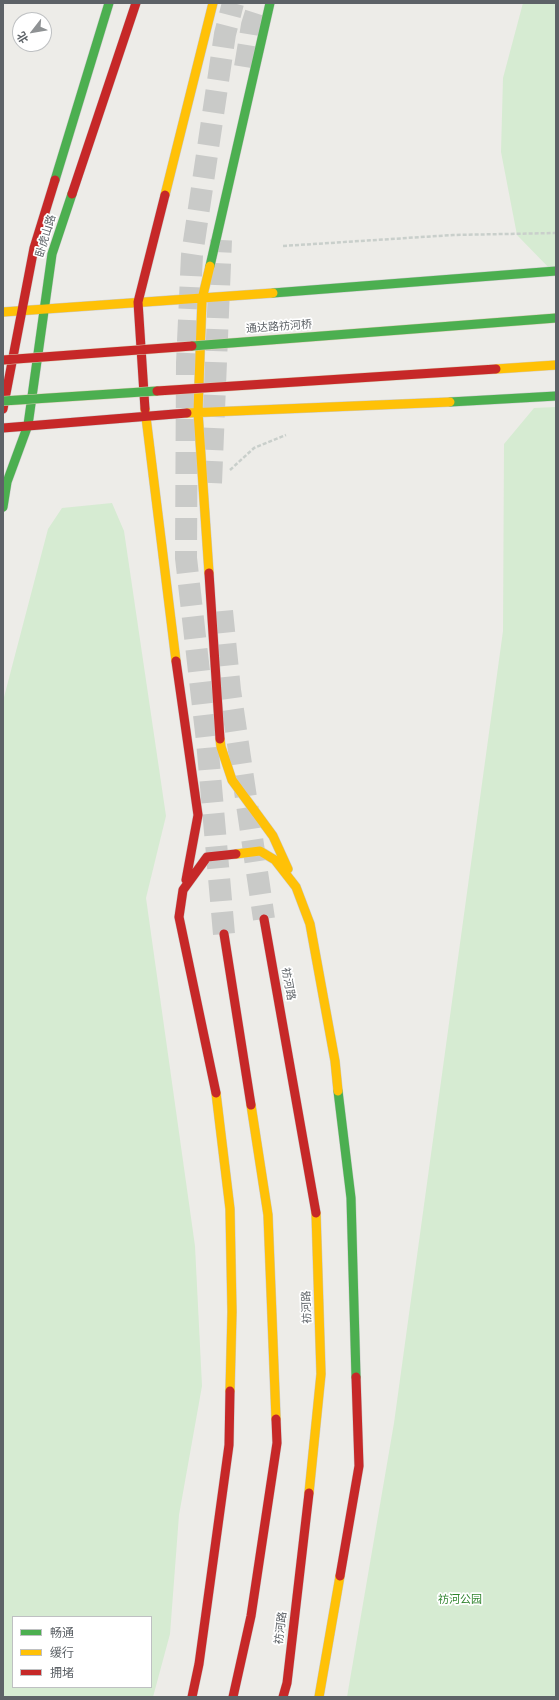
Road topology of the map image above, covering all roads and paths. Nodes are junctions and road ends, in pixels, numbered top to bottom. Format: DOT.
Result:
graph roads {
  1 [pos="109,3"];
  2 [pos="136,3"];
  3 [pos="213,3"];
  4 [pos="270,3"];
  5 [pos="556,233"];
  6 [pos="283,246"];
  7 [pos="556,271"];
  8 [pos="202,299"];
  9 [pos="138,302"];
  10 [pos="43,309"];
  11 [pos="23,311"];
  12 [pos="3,312"];
  13 [pos="556,318"];
  14 [pos="3,360"];
  15 [pos="556,365"];
  16 [pos="556,396"];
  17 [pos="3,401"];
  18 [pos="3,409"];
  19 [pos="198,412"];
  20 [pos="145,417"];
  21 [pos="28,425"];
  22 [pos="3,428"];
  23 [pos="285,436"];
  24 [pos="4,461"];
  25 [pos="230,470"];
  26 [pos="7,482"];
  27 [pos="3,507"];
  28 [pos="296,887"];
  29 [pos="183,890"];
  30 [pos="264,919"];
  31 [pos="224,934"];
  32 [pos="192,1697"];
  33 [pos="233,1697"];
  34 [pos="283,1697"];
  35 [pos="319,1697"];
  1 -- 11 [label="main road, 卧虎山路"];
  2 -- 10 [label="main road, 卧虎山路"];
  3 -- 9 [label="main road"];
  4 -- 8 [label="main road"];
  5 -- 6 [label="path"];
  7 -- 8 [label="main road"];
  8 -- 9 [label="main road"];
  8 -- 19 [label="main road"];
  9 -- 10 [label="main road"];
  9 -- 20 [label="main road"];
  10 -- 11 [label="main road"];
  10 -- 21 [label="main road, 卧虎山路"];
  11 -- 12 [label="main road"];
  11 -- 18 [label="main road, 卧虎山路"];
  13 -- 14 [label="main road, 通达路祊河桥, bridge"];
  15 -- 17 [label="main road, bridge"];
  16 -- 19 [label="main road"];
  19 -- 20 [label="main road"];
  19 -- 28 [label="main road"];
  20 -- 21 [label="main road"];
  20 -- 29 [label="main road"];
  21 -- 22 [label="main road"];
  21 -- 26 [label="main road, 卧虎山路"];
  23 -- 25 [label="path"];
  24 -- 26 [label="main road, 卧虎山路"];
  26 -- 27 [label="main road, 卧虎山路"];
  28 -- 29 [label="main road"];
  28 -- 35 [label="main road"];
  29 -- 32 [label="main road"];
  30 -- 34 [label="main road, 祊河路"];
  31 -- 33 [label="main road"];
}
